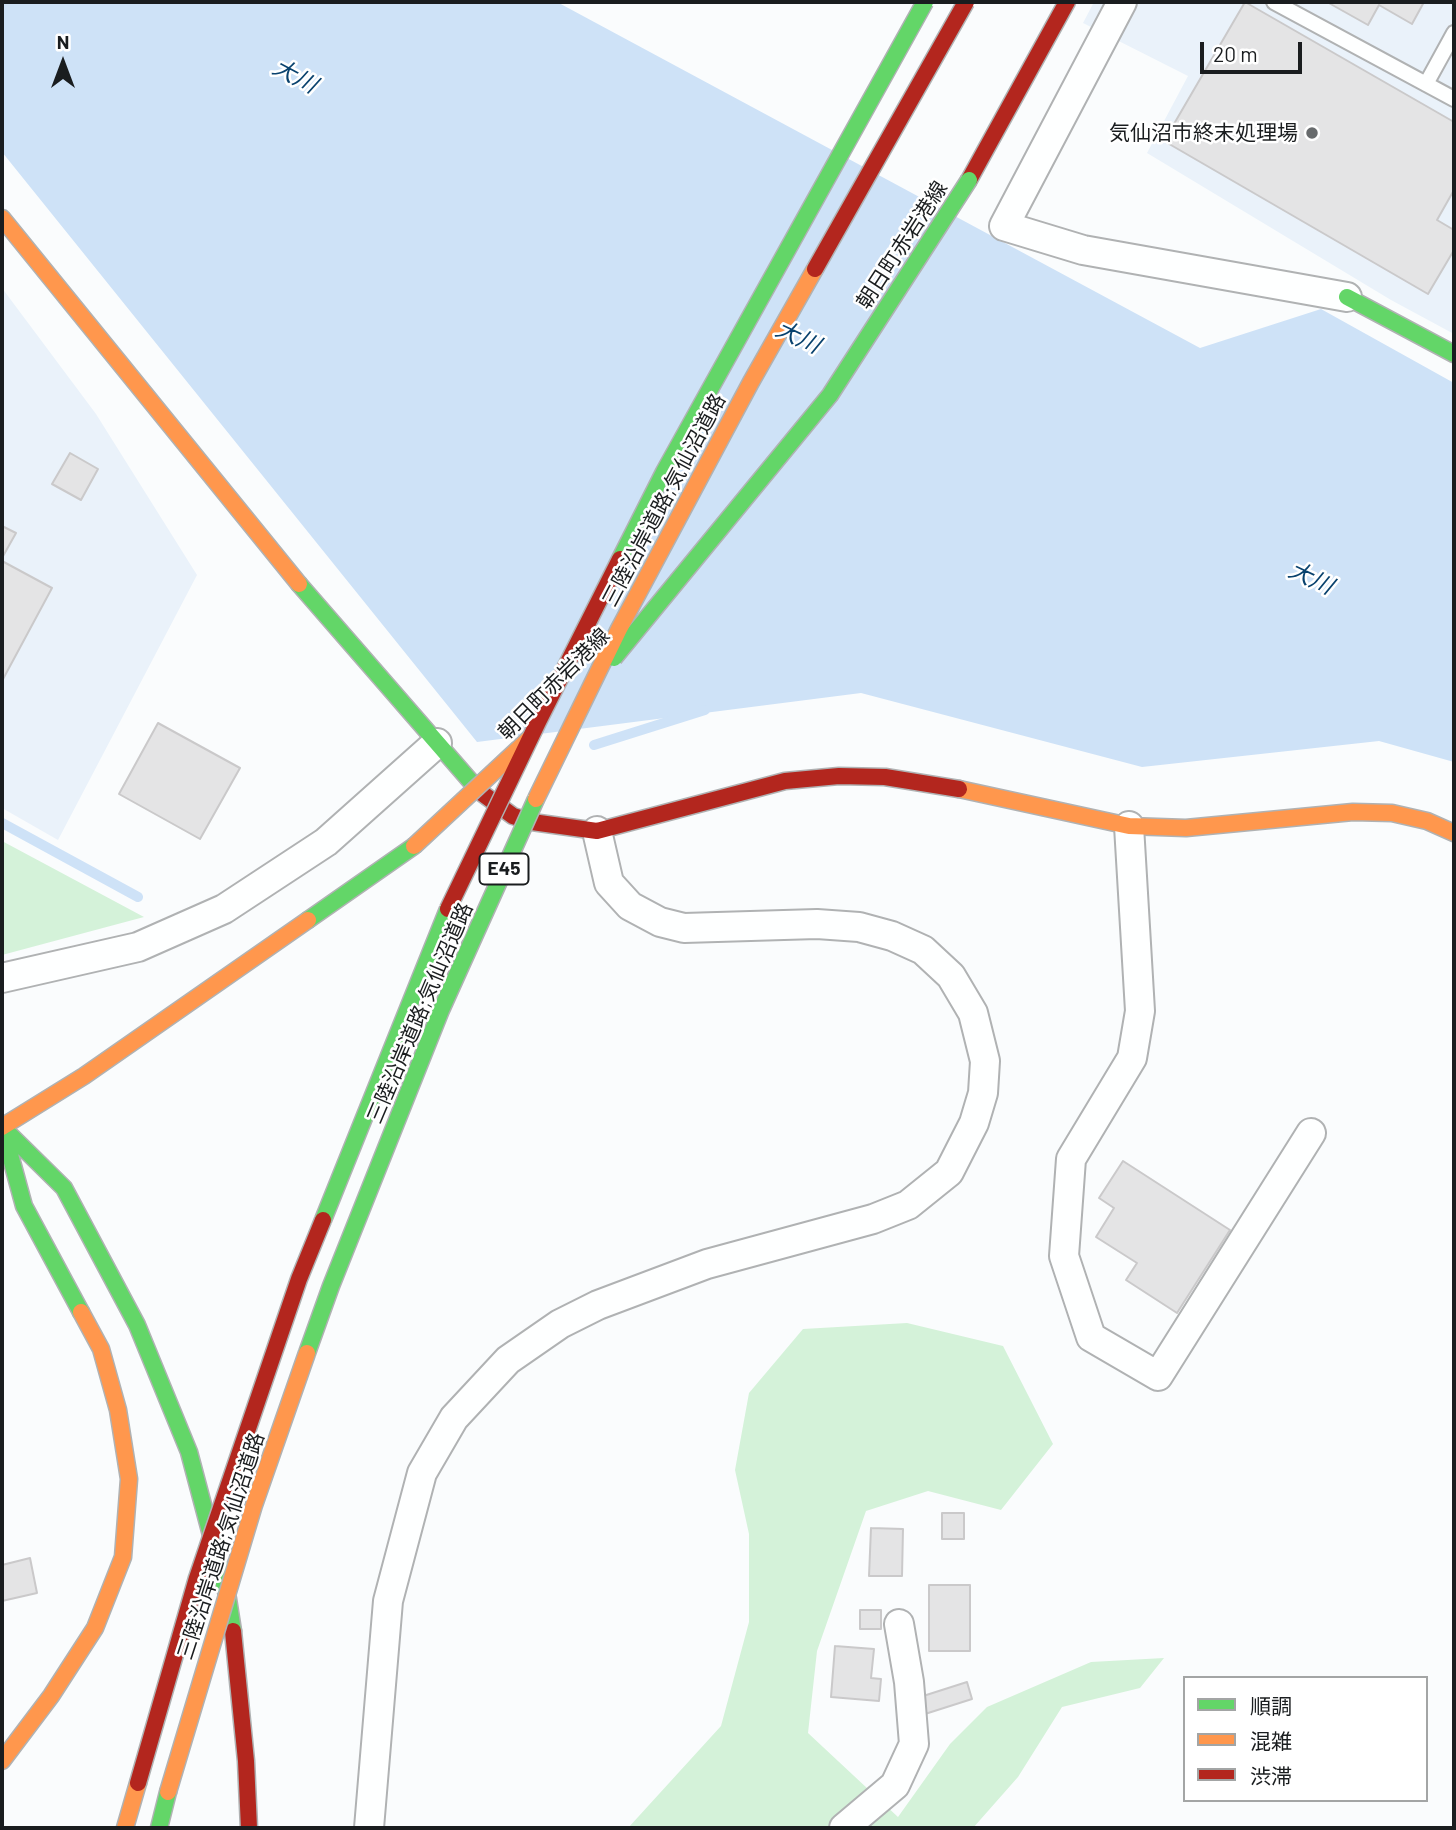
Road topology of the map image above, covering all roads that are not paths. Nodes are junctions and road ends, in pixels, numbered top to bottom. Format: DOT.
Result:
graph roads {
  1 [pos="925,2"];
  2 [pos="966,2"];
  3 [pos="1067,2"];
  4 [pos="1122,2"];
  5 [pos="1274,2"];
  6 [pos="1454,33"];
  7 [pos="1426,84"];
  8 [pos="1454,99"];
  9 [pos="2,218"];
  10 [pos="1347,297"];
  11 [pos="1454,354"];
  12 [pos="437,743"];
  13 [pos="1129,826"];
  14 [pos="597,831"];
  15 [pos="1454,833"];
  16 [pos="2,978"];
  17 [pos="2,1127"];
  18 [pos="1311,1133"];
  19 [pos="899,1624"];
  20 [pos="2,1761"];
  21 [pos="125,1828"];
  22 [pos="159,1828"];
  23 [pos="248,1828"];
  24 [pos="369,1828"];
  25 [pos="844,1828"];
  1 -- 21 [label="main road, 三陸沿岸道路;気仙沼道路 / E45, bridge"];
  2 -- 22 [label="main road, 三陸沿岸道路;気仙沼道路 / E45, bridge"];
  3 -- 17 [label="main road, 朝日町赤岩港線, bridge"];
  4 -- 10 [label="street"];
  5 -- 7 [label="lane"];
  6 -- 7 [label="lane"];
  7 -- 8 [label="lane"];
  9 -- 12 [label="main road"];
  10 -- 11 [label="main road"];
  12 -- 14 [label="main road"];
  12 -- 16 [label="street"];
  13 -- 14 [label="main road"];
  13 -- 15 [label="main road"];
  13 -- 18 [label="street"];
  14 -- 24 [label="street"];
  17 -- 20 [label="main road"];
  17 -- 23 [label="main road"];
  19 -- 25 [label="street"];
}
